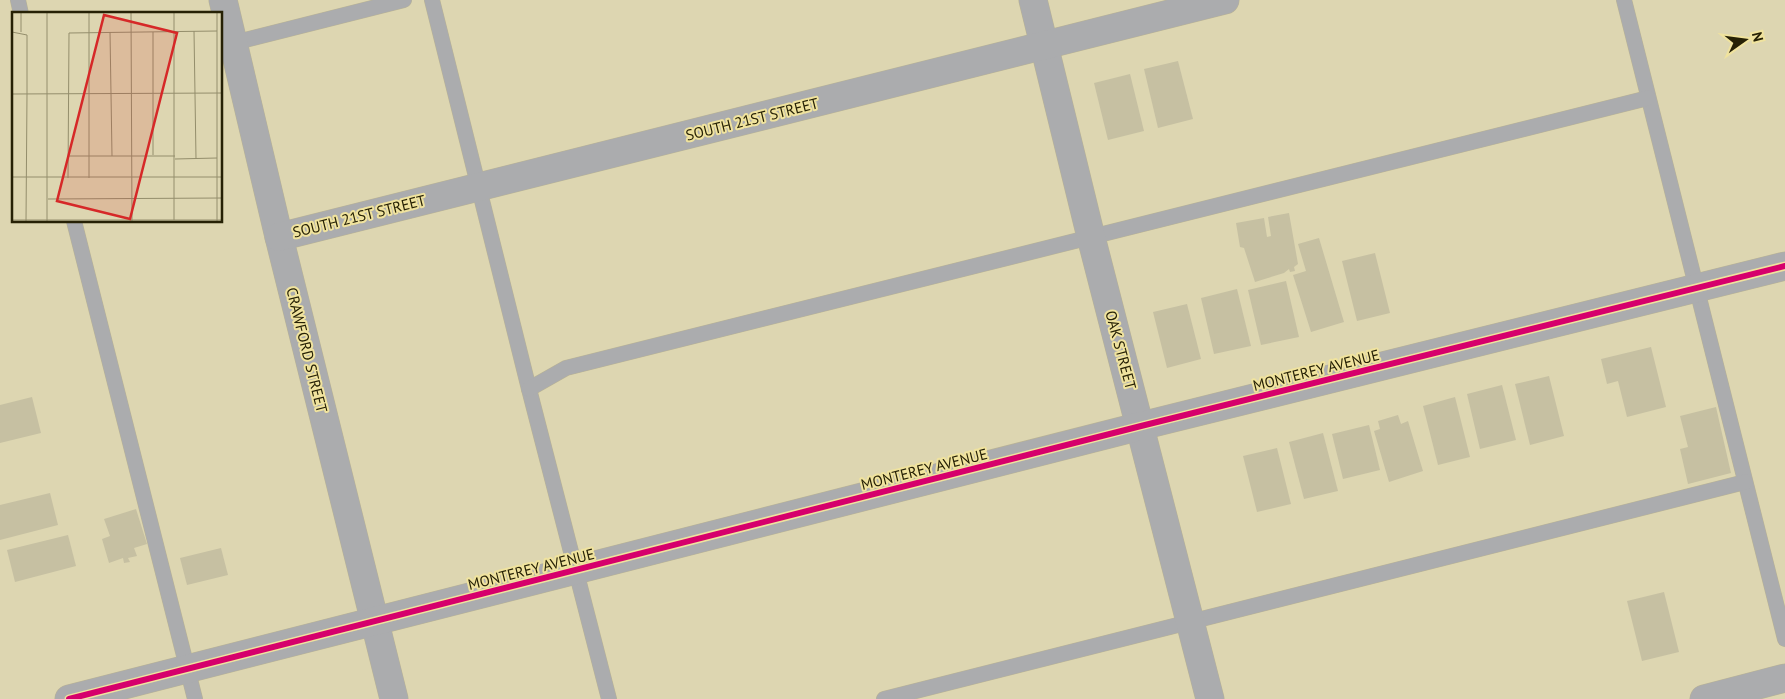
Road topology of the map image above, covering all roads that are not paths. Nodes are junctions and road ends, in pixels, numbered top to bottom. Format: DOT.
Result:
graph roads {
  1 [pos="222,0"];
  2 [pos="404,0"];
  3 [pos="432,0"];
  4 [pos="1032,0"];
  5 [pos="1225,0"];
  6 [pos="1624,0"];
  7 [pos="233,43"];
  8 [pos="1045,46"];
  9 [pos="1648,98"];
  10 [pos="478,187"];
  11 [pos="74,222"];
  12 [pos="279,237"];
  13 [pos="1091,237"];
  14 [pos="1785,266"];
  15 [pos="1696,288"];
  16 [pos="529,389"];
  17 [pos="1141,426"];
  18 [pos="1745,482"];
  19 [pos="575,571"];
  20 [pos="374,622"];
  21 [pos="1191,622"];
  22 [pos="1785,639"];
  23 [pos="187,669"];
  24 [pos="1785,678"];
  25 [pos="69,699"];
  26 [pos="195,699"];
  27 [pos="394,699"];
  28 [pos="609,699"];
  29 [pos="884,699"];
  30 [pos="1210,699"];
  31 [pos="1704,699"];
  1 -- 7 [label="street, CRAWFORD STREET"];
  2 -- 7 [label="lane"];
  3 -- 10 [label="lane"];
  4 -- 8 [label="street, OAK STREET"];
  5 -- 8 [label="street, SOUTH 21ST STREET"];
  6 -- 9 [label="lane"];
  7 -- 12 [label="street, CRAWFORD STREET"];
  8 -- 10 [label="street, SOUTH 21ST STREET"];
  8 -- 13 [label="street, OAK STREET"];
  9 -- 13 [label="lane"];
  9 -- 15 [label="lane"];
  10 -- 12 [label="street, SOUTH 21ST STREET"];
  10 -- 16 [label="lane"];
  11 -- 23 [label="lane"];
  12 -- 20 [label="street, CRAWFORD STREET"];
  13 -- 16 [label="lane"];
  13 -- 17 [label="street, OAK STREET"];
  14 -- 15 [label="street, MONTEREY AVENUE"];
  15 -- 17 [label="street, MONTEREY AVENUE"];
  15 -- 18 [label="lane"];
  16 -- 19 [label="lane"];
  17 -- 19 [label="street, MONTEREY AVENUE"];
  17 -- 21 [label="street, OAK STREET"];
  18 -- 21 [label="lane"];
  18 -- 22 [label="lane"];
  19 -- 20 [label="street, MONTEREY AVENUE"];
  19 -- 28 [label="lane"];
  20 -- 23 [label="street, MONTEREY AVENUE"];
  20 -- 27 [label="street, CRAWFORD STREET"];
  21 -- 29 [label="lane"];
  21 -- 30 [label="street, OAK STREET"];
  23 -- 25 [label="street, MONTEREY AVENUE"];
  23 -- 26 [label="lane"];
  24 -- 31 [label="street"];
}
